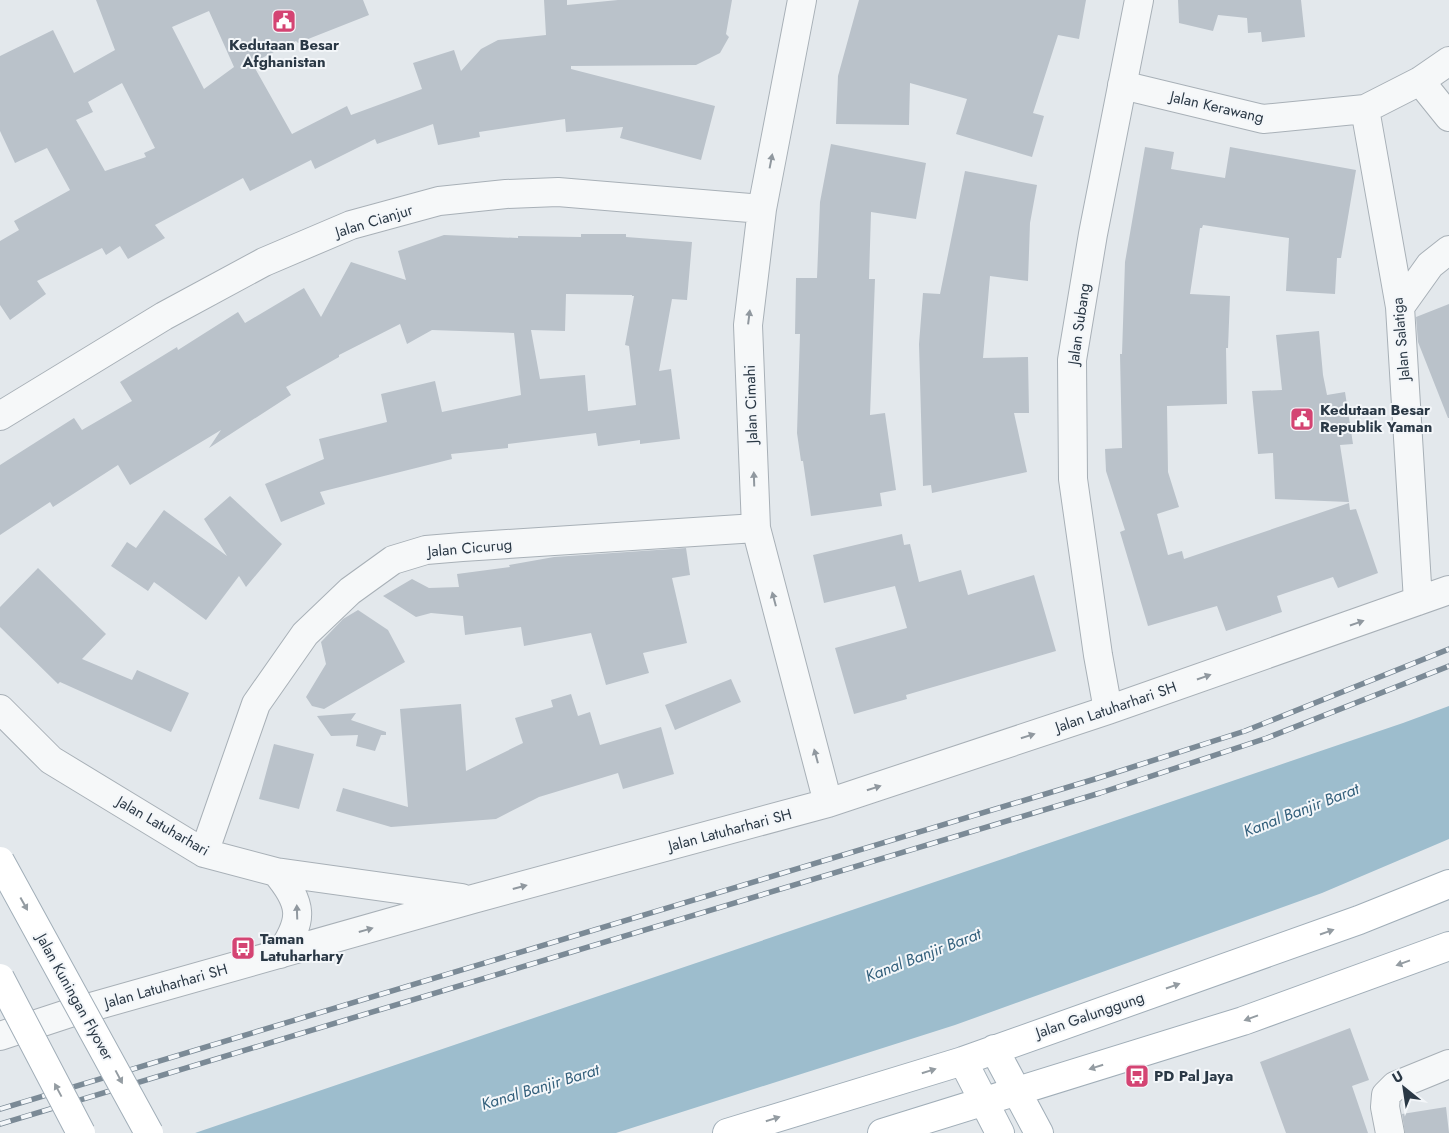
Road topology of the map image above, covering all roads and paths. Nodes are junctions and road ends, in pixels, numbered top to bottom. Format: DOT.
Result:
graph roads {
  1 [pos="802,0"];
  2 [pos="1139,0"];
  3 [pos="1449,61"];
  4 [pos="1420,81"];
  5 [pos="1122,84"];
  6 [pos="1365,109"];
  7 [pos="1449,117"];
  8 [pos="762,209"];
  9 [pos="1449,250"];
  10 [pos="1400,308"];
  11 [pos="0,416"];
  12 [pos="756,528"];
  13 [pos="1449,590"];
  14 [pos="1418,601"];
  15 [pos="0,709"];
  16 [pos="1108,710"];
  17 [pos="828,803"];
  18 [pos="204,853"];
  19 [pos="0,861"];
  20 [pos="276,872"];
  21 [pos="1449,884"];
  22 [pos="473,899"];
  23 [pos="1449,946"];
  24 [pos="280,954"];
  25 [pos="0,978"];
  26 [pos="0,1036"];
  27 [pos="994,1049"];
  28 [pos="962,1061"];
  29 [pos="1449,1064"];
  30 [pos="1017,1091"];
  31 [pos="984,1102"];
  32 [pos="80,1133"];
  33 [pos="149,1133"];
  34 [pos="727,1133"];
  35 [pos="882,1133"];
  36 [pos="1000,1133"];
  37 [pos="1039,1133"];
  38 [pos="1390,1133"];
  8 -- 1 [label="street, Jalan Cimahi, one-way"];
  2 -- 5 [label="street, Jalan Subang"];
  3 -- 4 [label="street, Jalan Kerawang"];
  4 -- 6 [label="street, Jalan Kerawang"];
  4 -- 7 [label="street"];
  5 -- 6 [label="street, Jalan Kerawang"];
  5 -- 16 [label="street, Jalan Subang"];
  6 -- 10 [label="street, Jalan Salatiga"];
  8 -- 11 [label="street, Jalan Cianjur"];
  12 -- 8 [label="street, Jalan Cimahi, one-way"];
  9 -- 10 [label="street"];
  10 -- 14 [label="street, Jalan Salatiga"];
  17 -- 12 [label="street, Jalan Cimahi, one-way"];
  12 -- 18 [label="street, Jalan Cicurug"];
  13 -- 14 [label="street, Jalan Latuharhari SH"];
  16 -- 14 [label="street, Jalan Latuharhari SH, one-way"];
  15 -- 18 [label="street, Jalan Latuharhari"];
  17 -- 16 [label="street, Jalan Latuharhari SH, one-way"];
  22 -- 17 [label="street, Jalan Latuharhari SH, one-way"];
  18 -- 20 [label="street, Jalan Latuharhari"];
  19 -- 33 [label="main road, Jalan Kuningan Flyover, one-way, bridge"];
  20 -- 22 [label="street, Jalan Latuharhari"];
  24 -- 20 [label="street, one-way"];
  27 -- 21 [label="main road, Jalan Galunggung, one-way"];
  24 -- 22 [label="street, Jalan Latuharhari SH, one-way"];
  23 -- 30 [label="main road, one-way"];
  24 -- 26 [label="street, Jalan Latuharhari SH"];
  32 -- 25 [label="main road, one-way, bridge"];
  27 -- 28 [label="main road, Jalan Galunggung"];
  27 -- 30 [label="main road"];
  28 -- 31 [label="main road"];
  34 -- 28 [label="main road, Jalan Galunggung, one-way"];
  29 -- 38 [label="street"];
  30 -- 31 [label="main road"];
  30 -- 37 [label="main road"];
  31 -- 35 [label="main road"];
  31 -- 36 [label="main road"];
}
